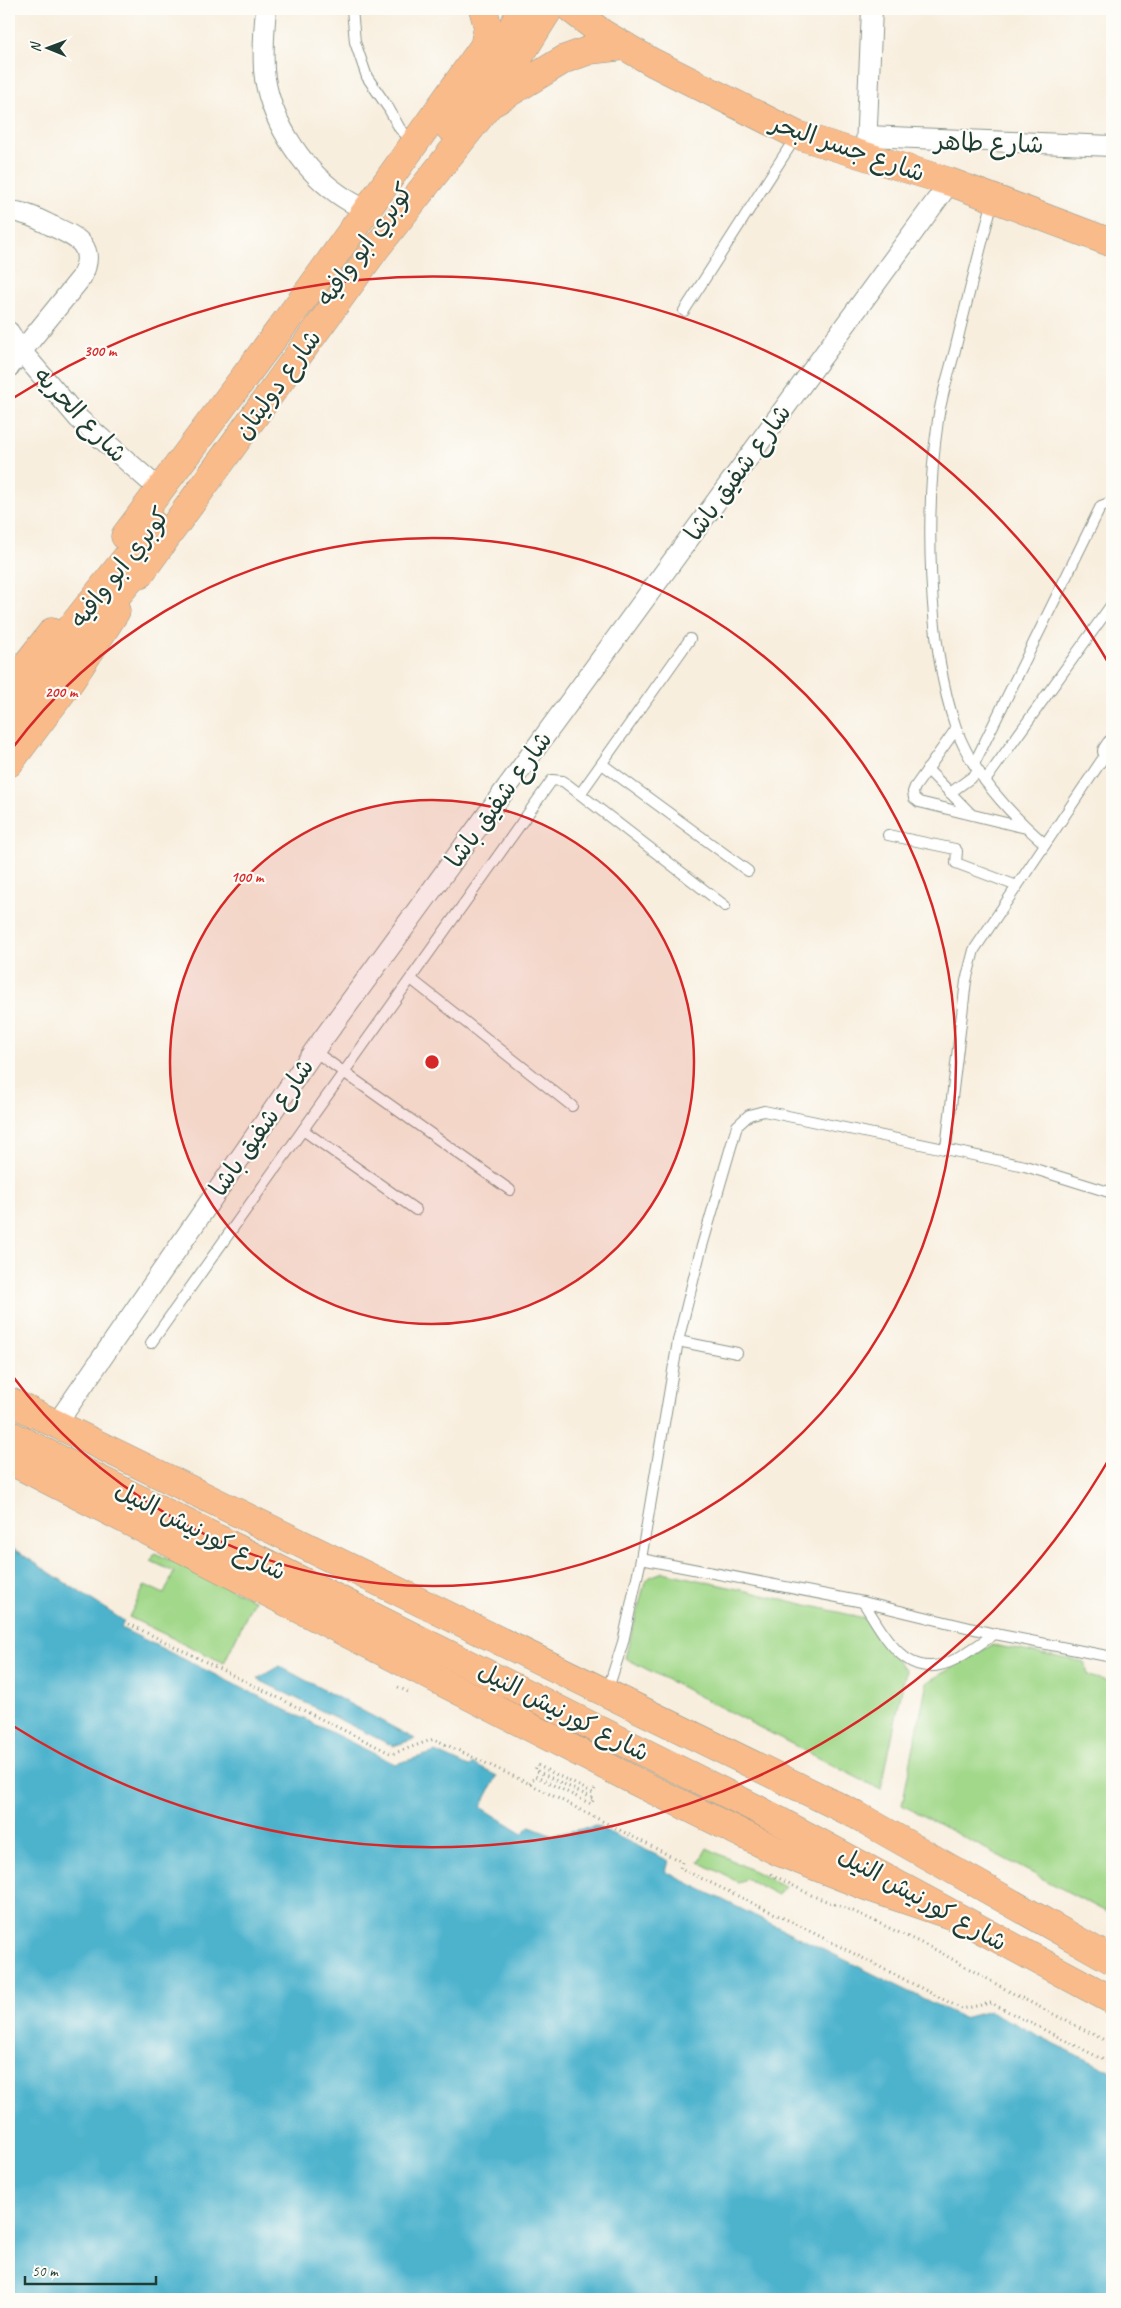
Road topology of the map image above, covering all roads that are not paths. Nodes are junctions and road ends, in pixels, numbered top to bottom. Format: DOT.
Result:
graph roads {
  1 [pos="266,9"];
  2 [pos="352,9"];
  3 [pos="483,9"];
  4 [pos="522,9"];
  5 [pos="549,9"];
  6 [pos="571,9"];
  7 [pos="872,9"];
  8 [pos="625,46"];
  9 [pos="489,105"];
  10 [pos="797,135"];
  11 [pos="416,143"];
  12 [pos="866,145"];
  13 [pos="1112,146"];
  14 [pos="950,182"];
  15 [pos="993,200"];
  16 [pos="9,210"];
  17 [pos="366,211"];
  18 [pos="1112,243"];
  19 [pos="684,311"];
  20 [pos="9,332"];
  21 [pos="15,359"];
  22 [pos="160,490"];
  23 [pos="1112,502"];
  24 [pos="152,554"];
  25 [pos="1112,604"];
  26 [pos="690,639"];
  27 [pos="9,687"];
  28 [pos="9,708"];
  29 [pos="9,723"];
  30 [pos="956,729"];
  31 [pos="1111,750"];
  32 [pos="9,763"];
  33 [pos="602,764"];
  34 [pos="976,768"];
  35 [pos="927,769"];
  36 [pos="985,781"];
  37 [pos="950,793"];
  38 [pos="580,794"];
  39 [pos="970,814"];
  40 [pos="1026,828"];
  41 [pos="888,835"];
  42 [pos="1045,844"];
  43 [pos="748,871"];
  44 [pos="1017,886"];
  45 [pos="725,906"];
  46 [pos="411,979"];
  47 [pos="314,1051"];
  48 [pos="344,1073"];
  49 [pos="572,1106"];
  50 [pos="303,1130"];
  51 [pos="946,1148"];
  52 [pos="510,1190"];
  53 [pos="1112,1193"];
  54 [pos="416,1210"];
  55 [pos="678,1341"];
  56 [pos="151,1343"];
  57 [pos="737,1353"];
  58 [pos="9,1402"];
  59 [pos="57,1423"];
  60 [pos="9,1434"];
  61 [pos="9,1460"];
  62 [pos="641,1559"];
  63 [pos="863,1602"];
  64 [pos="995,1634"];
  65 [pos="1112,1657"];
  66 [pos="607,1693"];
  67 [pos="778,1776"];
  68 [pos="757,1809"];
  69 [pos="856,1815"];
  70 [pos="836,1851"];
  71 [pos="953,1916"];
  72 [pos="1112,1960"];
  73 [pos="1112,2000"];
  1 -- 17 [label="street"];
  2 -- 11 [label="lane"];
  3 -- 11 [label="main road, شارع دوليتان"];
  4 -- 28 [label="main road, كوبري ابو وافيه"];
  5 -- 9 [label="main road, شارع دوليتان"];
  6 -- 8 [label="main road, شارع جسر البحر"];
  7 -- 12 [label="street"];
  8 -- 9 [label="main road"];
  8 -- 10 [label="main road, شارع جسر البحر"];
  9 -- 24 [label="main road, شارع دوليتان"];
  10 -- 12 [label="main road, شارع جسر البحر"];
  10 -- 19 [label="lane"];
  11 -- 17 [label="main road, شارع دوليتان"];
  12 -- 13 [label="street, شارع طاهر"];
  12 -- 14 [label="main road, شارع جسر البحر"];
  14 -- 15 [label="main road, شارع جسر البحر"];
  14 -- 47 [label="street, شارع شفيق باشا"];
  15 -- 18 [label="main road, شارع جسر البحر"];
  15 -- 30 [label="lane"];
  16 -- 21 [label="street"];
  17 -- 22 [label="main road, شارع دوليتان"];
  20 -- 21 [label="street, شارع الحريه"];
  21 -- 22 [label="street, شارع الحريه"];
  22 -- 27 [label="main road, شارع دوليتان"];
  23 -- 34 [label="lane"];
  24 -- 29 [label="main road"];
  24 -- 32 [label="main road, شارع دوليتان"];
  25 -- 36 [label="lane"];
  26 -- 33 [label="lane"];
  30 -- 34 [label="lane"];
  30 -- 35 [label="lane"];
  31 -- 42 [label="lane"];
  33 -- 38 [label="lane"];
  33 -- 43 [label="lane"];
  34 -- 36 [label="lane"];
  34 -- 37 [label="lane"];
  35 -- 37 [label="lane"];
  35 -- 39 [label="lane"];
  36 -- 40 [label="lane"];
  37 -- 39 [label="lane"];
  38 -- 45 [label="lane"];
  38 -- 46 [label="lane"];
  39 -- 40 [label="lane"];
  40 -- 42 [label="lane"];
  41 -- 44 [label="lane"];
  42 -- 44 [label="lane"];
  44 -- 51 [label="lane"];
  46 -- 48 [label="lane"];
  46 -- 49 [label="lane"];
  47 -- 48 [label="lane"];
  47 -- 59 [label="street, شارع شفيق باشا"];
  48 -- 50 [label="lane"];
  48 -- 52 [label="lane"];
  50 -- 54 [label="lane"];
  50 -- 56 [label="lane"];
  51 -- 53 [label="lane"];
  51 -- 55 [label="lane"];
  55 -- 57 [label="lane"];
  55 -- 62 [label="lane"];
  58 -- 59 [label="main road, شارع كورنيش النيل"];
  59 -- 66 [label="main road, شارع كورنيش النيل"];
  60 -- 68 [label="main road, شارع كورنيش النيل"];
  61 -- 71 [label="main road"];
  62 -- 63 [label="lane"];
  62 -- 66 [label="lane"];
  63 -- 64 [label="lane"];
  63 -- 64 [label="lane"];
  64 -- 65 [label="lane"];
  66 -- 67 [label="main road, شارع كورنيش النيل"];
  67 -- 68 [label="main road"];
  67 -- 69 [label="main road, شارع كورنيش النيل"];
  68 -- 70 [label="main road, شارع كورنيش النيل"];
  69 -- 70 [label="main road"];
  69 -- 72 [label="main road, شارع كورنيش النيل"];
  70 -- 71 [label="main road, شارع كورنيش النيل"];
  71 -- 73 [label="main road, شارع كورنيش النيل"];
}
